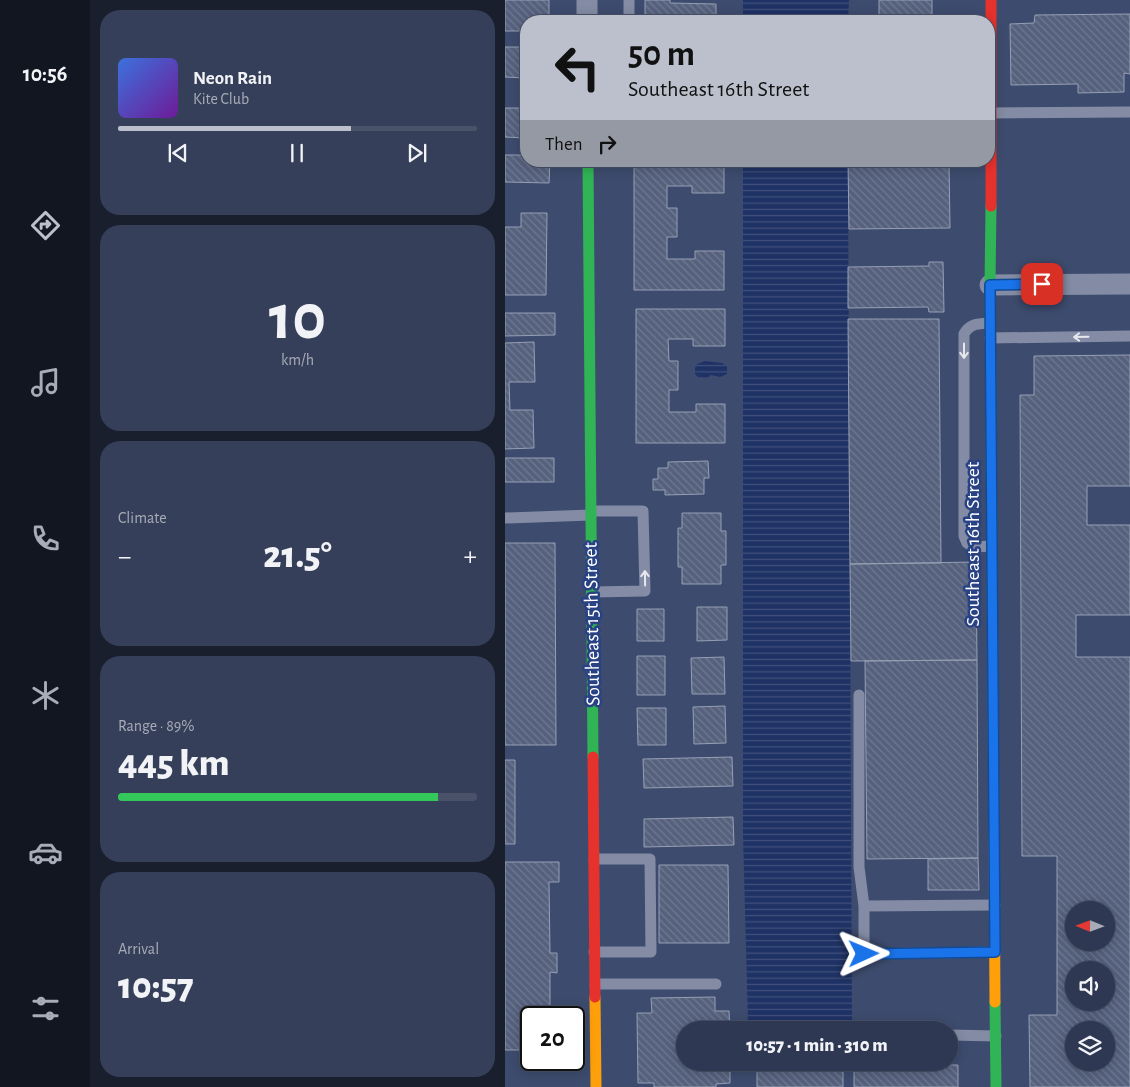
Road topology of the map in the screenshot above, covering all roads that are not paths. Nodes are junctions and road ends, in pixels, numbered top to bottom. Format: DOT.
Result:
graph roads {
  1 [pos="587,0"];
  2 [pos="629,0"];
  3 [pos="991,0"];
  4 [pos="587,15"];
  5 [pos="629,15"];
  6 [pos="991,15"];
  7 [pos="1130,112"];
  8 [pos="995,113"];
  9 [pos="588,167"];
  10 [pos="991,167"];
  11 [pos="1130,284"];
  12 [pos="990,285"];
  13 [pos="990,323"];
  14 [pos="1130,336"];
  15 [pos="990,338"];
  16 [pos="591,513"];
  17 [pos="505,518"];
  18 [pos="992,546"];
  19 [pos="592,592"];
  20 [pos="859,695"];
  21 [pos="594,859"];
  22 [pos="995,905"];
  23 [pos="863,906"];
  24 [pos="594,952"];
  25 [pos="995,952"];
  26 [pos="595,984"];
  27 [pos="716,984"];
  28 [pos="958,1035"];
  29 [pos="996,1036"];
  30 [pos="595,1087"];
  31 [pos="996,1087"];
  1 -- 4 [label="street"];
  2 -- 5 [label="lane"];
  3 -- 6 [label="street, Southeast 16th Street"];
  7 -- 8 [label="lane"];
  9 -- 16 [label="street, Southeast 15th Street"];
  10 -- 12 [label="street, Southeast 16th Street"];
  11 -- 12 [label="street"];
  12 -- 13 [label="street, Southeast 16th Street"];
  13 -- 15 [label="street, Southeast 16th Street"];
  13 -- 18 [label="lane, one-way"];
  14 -- 15 [label="lane, one-way"];
  15 -- 18 [label="street, Southeast 16th Street"];
  16 -- 17 [label="lane"];
  16 -- 19 [label="street, Southeast 15th Street"];
  19 -- 16 [label="lane, one-way"];
  18 -- 22 [label="street, Southeast 16th Street"];
  19 -- 21 [label="street, Southeast 15th Street"];
  20 -- 23 [label="lane"];
  21 -- 24 [label="street, Southeast 15th Street"];
  21 -- 24 [label="lane"];
  22 -- 23 [label="lane"];
  22 -- 25 [label="street, Southeast 16th Street"];
  23 -- 25 [label="lane"];
  24 -- 26 [label="street, Southeast 15th Street"];
  25 -- 29 [label="street, Southeast 16th Street"];
  26 -- 27 [label="lane"];
  26 -- 30 [label="street, Southeast 15th Street"];
  28 -- 29 [label="lane"];
  29 -- 31 [label="street, Southeast 16th Street"];
}
